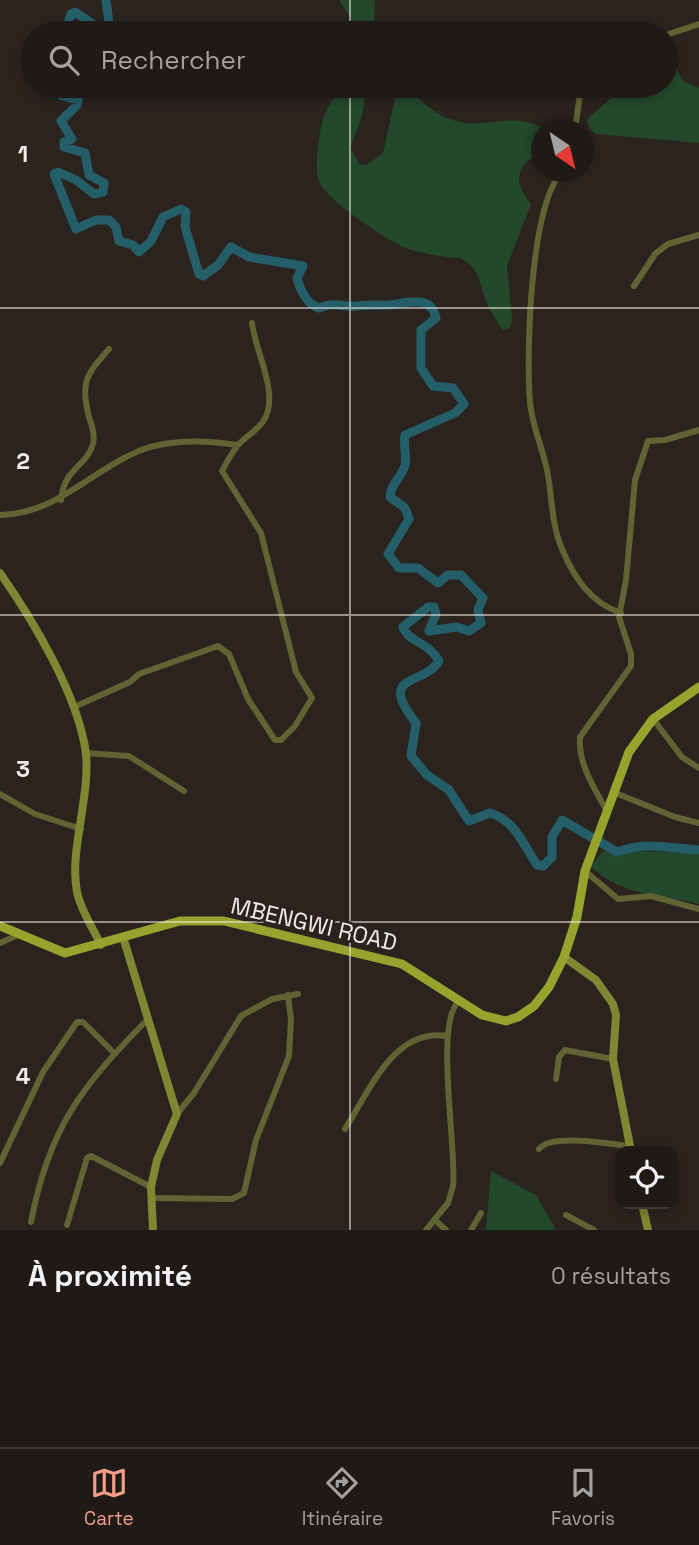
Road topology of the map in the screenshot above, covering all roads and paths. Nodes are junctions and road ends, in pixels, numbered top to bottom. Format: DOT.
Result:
graph roads {
  1 [pos="699,24"];
  2 [pos="678,31"];
  3 [pos="579,98"];
  4 [pos="576,119"];
  5 [pos="555,182"];
  6 [pos="699,235"];
  7 [pos="634,286"];
  8 [pos="252,323"];
  9 [pos="109,349"];
  10 [pos="699,430"];
  11 [pos="237,446"];
  12 [pos="61,499"];
  13 [pos="0,515"];
  14 [pos="0,573"];
  15 [pos="621,613"];
  16 [pos="699,687"];
  17 [pos="74,707"];
  18 [pos="653,719"];
  19 [pos="85,752"];
  20 [pos="699,768"];
  21 [pos="184,791"];
  22 [pos="613,792"];
  23 [pos="0,794"];
  24 [pos="607,811"];
  25 [pos="699,823"];
  26 [pos="81,829"];
  27 [pos="585,871"];
  28 [pos="699,909"];
  29 [pos="0,926"];
  30 [pos="18,935"];
  31 [pos="124,937"];
  32 [pos="0,943"];
  33 [pos="101,945"];
  34 [pos="564,957"];
  35 [pos="298,994"];
  36 [pos="288,995"];
  37 [pos="459,1001"];
  38 [pos="149,1019"];
  39 [pos="447,1036"];
  40 [pos="115,1054"];
  41 [pos="613,1059"];
  42 [pos="556,1079"];
  43 [pos="177,1114"];
  44 [pos="345,1129"];
  45 [pos="615,1146"];
  46 [pos="630,1146"];
  47 [pos="539,1149"];
  48 [pos="0,1163"];
  49 [pos="151,1187"];
  50 [pos="152,1198"];
  51 [pos="643,1209"];
  52 [pos="481,1213"];
  53 [pos="566,1215"];
  54 [pos="436,1221"];
  55 [pos="31,1222"];
  56 [pos="66,1225"];
  57 [pos="153,1230"];
  58 [pos="426,1230"];
  59 [pos="446,1230"];
  60 [pos="471,1230"];
  61 [pos="594,1230"];
  62 [pos="648,1230"];
  1 -- 2 [label="street"];
  3 -- 4 [label="street"];
  5 -- 15 [label="street"];
  6 -- 7 [label="street"];
  8 -- 11 [label="street"];
  9 -- 12 [label="street"];
  10 -- 15 [label="street"];
  11 -- 12 [label="street"];
  11 -- 17 [label="street"];
  12 -- 13 [label="street"];
  14 -- 17 [label="street"];
  15 -- 24 [label="street"];
  16 -- 18 [label="main road, MBENGWI ROAD"];
  17 -- 19 [label="street"];
  18 -- 20 [label="street"];
  18 -- 22 [label="main road, MBENGWI ROAD"];
  19 -- 21 [label="street"];
  19 -- 26 [label="street"];
  22 -- 24 [label="main road, MBENGWI ROAD"];
  22 -- 25 [label="street"];
  23 -- 26 [label="street"];
  24 -- 27 [label="main road, MBENGWI ROAD"];
  26 -- 33 [label="street"];
  27 -- 28 [label="street"];
  27 -- 34 [label="main road, MBENGWI ROAD"];
  29 -- 30 [label="main road, MBENGWI ROAD"];
  30 -- 32 [label="street"];
  30 -- 33 [label="main road, MBENGWI ROAD"];
  31 -- 33 [label="main road, MBENGWI ROAD"];
  31 -- 37 [label="main road, MBENGWI ROAD"];
  31 -- 38 [label="street"];
  34 -- 37 [label="main road, MBENGWI ROAD"];
  34 -- 41 [label="street"];
  35 -- 36 [label="street"];
  36 -- 43 [label="street"];
  36 -- 50 [label="street"];
  37 -- 39 [label="street"];
  38 -- 40 [label="street"];
  38 -- 43 [label="street"];
  39 -- 44 [label="street"];
  39 -- 54 [label="street"];
  40 -- 48 [label="street"];
  40 -- 55 [label="street"];
  41 -- 42 [label="street"];
  41 -- 46 [label="street"];
  43 -- 49 [label="street"];
  45 -- 47 [label="street"];
  49 -- 50 [label="street"];
  49 -- 56 [label="street"];
  50 -- 57 [label="street"];
  51 -- 62 [label="street"];
  52 -- 60 [label="street"];
  53 -- 61 [label="street"];
  54 -- 58 [label="street"];
  54 -- 59 [label="street"];
}
